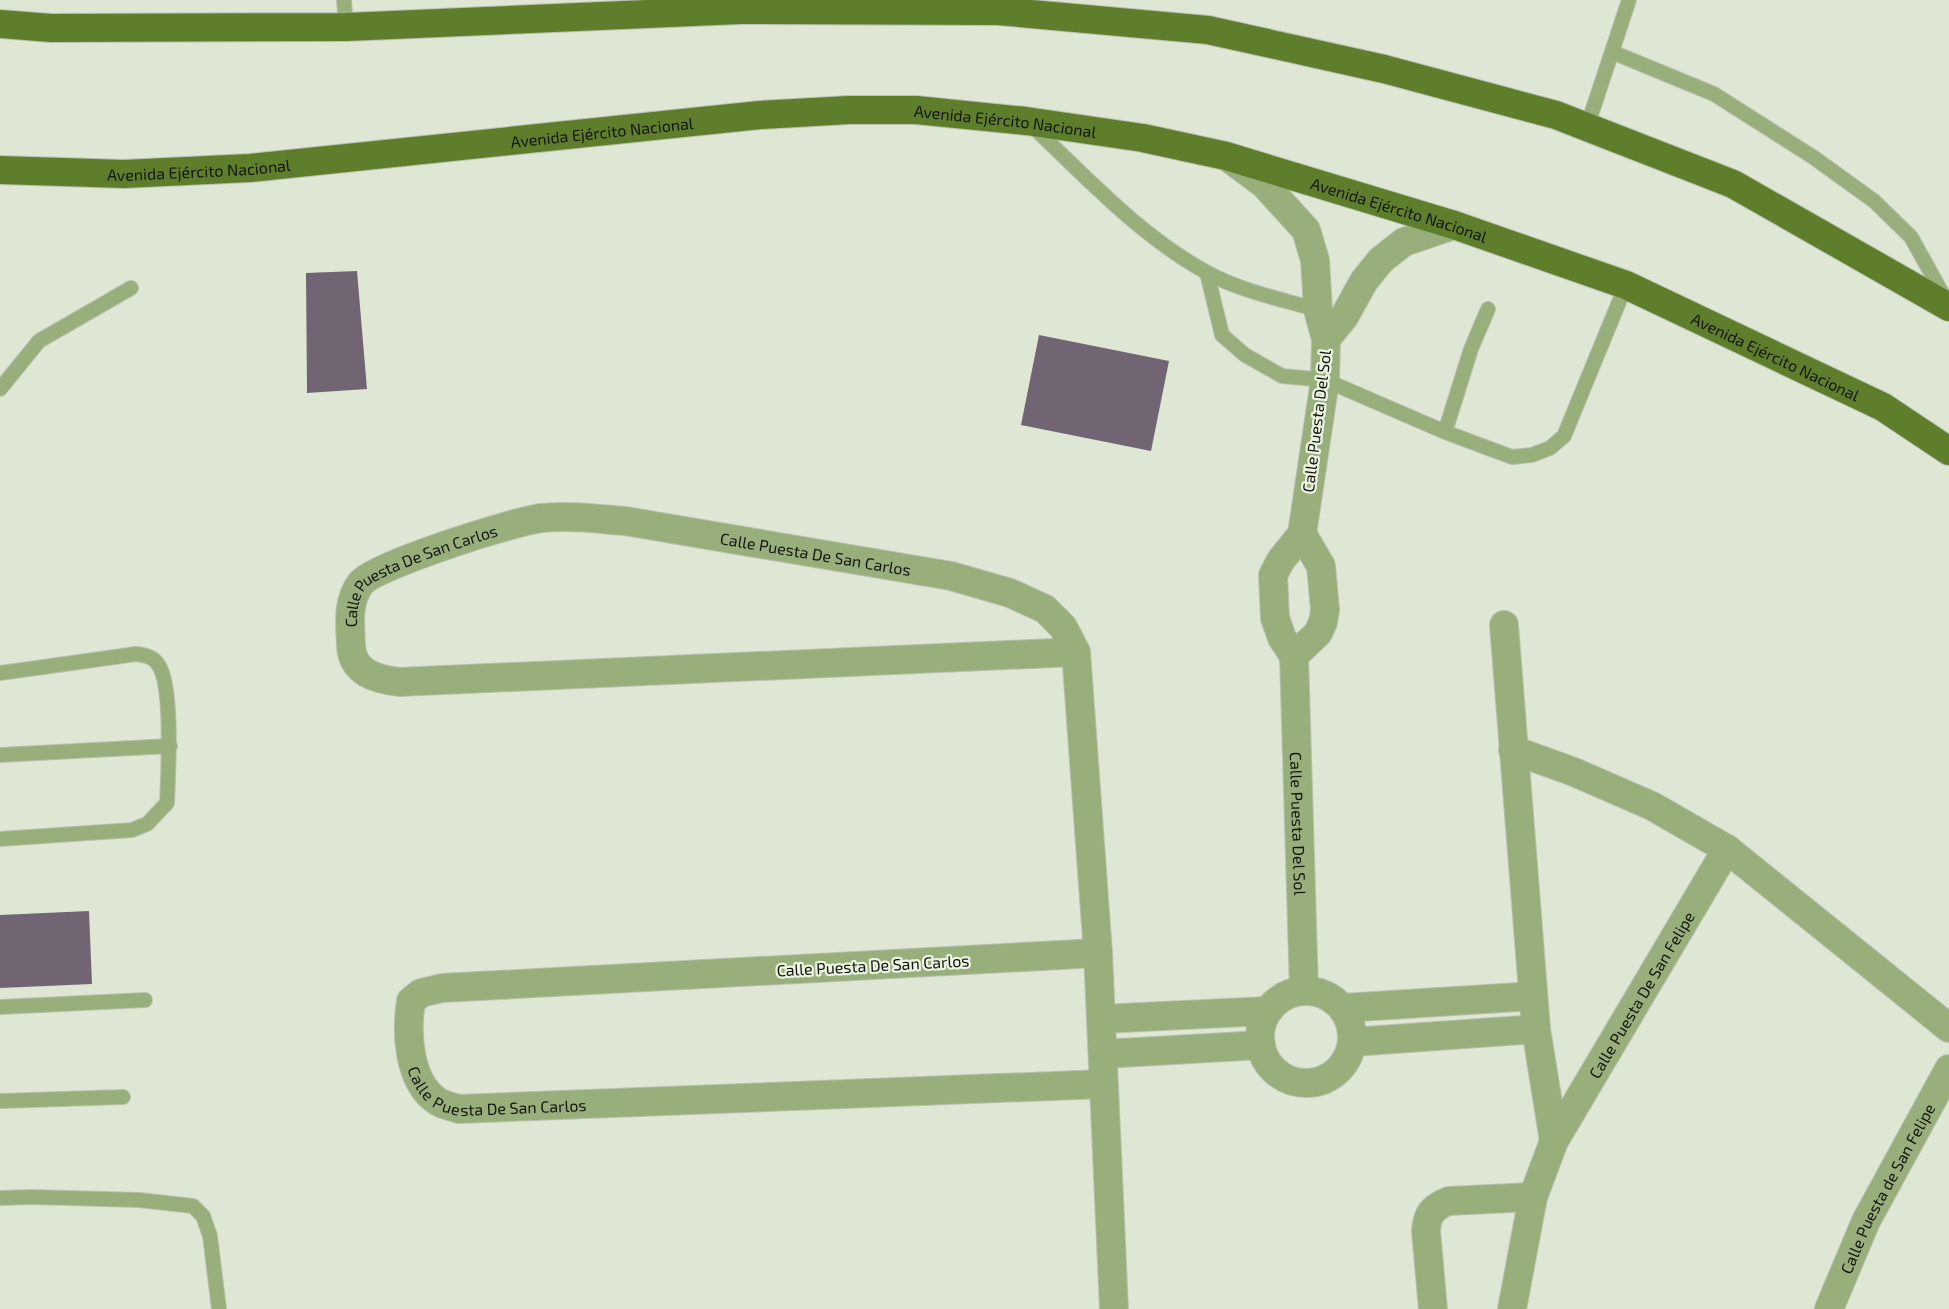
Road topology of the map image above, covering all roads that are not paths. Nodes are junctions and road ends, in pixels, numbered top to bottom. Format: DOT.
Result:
graph roads {
  1 [pos="344,0"];
  2 [pos="1629,0"];
  3 [pos="0,24"];
  4 [pos="346,27"];
  5 [pos="1612,52"];
  6 [pos="1026,122"];
  7 [pos="1587,127"];
  8 [pos="1226,156"];
  9 [pos="0,170"];
  10 [pos="1454,225"];
  11 [pos="1207,273"];
  12 [pos="1626,285"];
  13 [pos="131,288"];
  14 [pos="1949,306"];
  15 [pos="1488,309"];
  16 [pos="1318,310"];
  17 [pos="1326,339"];
  18 [pos="1325,380"];
  19 [pos="0,389"];
  20 [pos="1444,432"];
  21 [pos="1949,451"];
  22 [pos="1302,534"];
  23 [pos="1504,625"];
  24 [pos="1076,652"];
  25 [pos="1294,656"];
  26 [pos="0,673"];
  27 [pos="170,746"];
  28 [pos="1513,750"];
  29 [pos="0,755"];
  30 [pos="0,839"];
  31 [pos="1726,849"];
  32 [pos="1098,952"];
  33 [pos="1304,991"];
  34 [pos="1533,996"];
  35 [pos="145,1000"];
  36 [pos="0,1007"];
  37 [pos="1343,1008"];
  38 [pos="1267,1010"];
  39 [pos="1101,1019"];
  40 [pos="1949,1028"];
  41 [pos="1536,1029"];
  42 [pos="1352,1042"];
  43 [pos="1261,1046"];
  44 [pos="1102,1054"];
  45 [pos="1949,1069"];
  46 [pos="1104,1084"];
  47 [pos="123,1097"];
  48 [pos="0,1101"];
  49 [pos="1554,1141"];
  50 [pos="1534,1197"];
  51 [pos="0,1198"];
  52 [pos="220,1309"];
  53 [pos="1114,1309"];
  54 [pos="1433,1309"];
  55 [pos="1512,1309"];
  56 [pos="1829,1309"];
  1 -- 4 [label="lane"];
  2 -- 5 [label="lane"];
  3 -- 4 [label="main road"];
  4 -- 7 [label="main road"];
  5 -- 7 [label="lane"];
  5 -- 14 [label="lane"];
  6 -- 8 [label="main road, Avenida Ejército Nacional"];
  6 -- 9 [label="main road, Avenida Ejército Nacional"];
  6 -- 11 [label="lane"];
  7 -- 14 [label="main road"];
  8 -- 10 [label="main road, Avenida Ejército Nacional"];
  8 -- 16 [label="street, Calle Puesta Del Sol"];
  10 -- 12 [label="main road, Avenida Ejército Nacional"];
  10 -- 17 [label="street, Calle Puesta Del Sol"];
  11 -- 16 [label="lane"];
  11 -- 18 [label="lane"];
  12 -- 20 [label="lane"];
  12 -- 21 [label="main road, Avenida Ejército Nacional"];
  13 -- 19 [label="lane"];
  15 -- 20 [label="lane"];
  16 -- 17 [label="street, Calle Puesta Del Sol"];
  17 -- 18 [label="street, Calle Puesta Del Sol"];
  18 -- 20 [label="lane"];
  18 -- 22 [label="street, Calle Puesta Del Sol"];
  22 -- 25 [label="street"];
  22 -- 25 [label="street"];
  23 -- 28 [label="street, Calle Puesta De San Felipe"];
  24 -- 24 [label="street, Calle Puesta De San Carlos"];
  24 -- 32 [label="street, Calle Puesta De San Carlos"];
  25 -- 33 [label="street, Calle Puesta Del Sol"];
  26 -- 27 [label="lane"];
  27 -- 29 [label="lane"];
  27 -- 30 [label="lane"];
  28 -- 31 [label="street"];
  28 -- 34 [label="street, Calle Puesta De San Felipe"];
  31 -- 40 [label="street"];
  31 -- 49 [label="street, Calle Puesta De San Felipe"];
  32 -- 39 [label="street, Calle Puesta De San Carlos"];
  32 -- 46 [label="street, Calle Puesta De San Carlos"];
  33 -- 37 [label="street"];
  33 -- 38 [label="street"];
  34 -- 37 [label="street"];
  34 -- 41 [label="street, Calle Puesta De San Felipe"];
  35 -- 36 [label="lane"];
  37 -- 42 [label="street"];
  38 -- 39 [label="street"];
  38 -- 43 [label="street"];
  39 -- 44 [label="street, Calle Puesta De San Carlos"];
  41 -- 42 [label="street"];
  41 -- 49 [label="street, Calle Puesta De San Felipe"];
  42 -- 43 [label="street"];
  43 -- 44 [label="street"];
  44 -- 46 [label="street, Calle Puesta De San Carlos"];
  45 -- 56 [label="street, Calle Puesta de San Felipe"];
  46 -- 53 [label="street, Calle Puesta De San Carlos"];
  47 -- 48 [label="lane"];
  49 -- 50 [label="street, Calle Puesta De San Felipe"];
  50 -- 54 [label="street"];
  50 -- 55 [label="street, Calle Puesta De San Felipe"];
  51 -- 52 [label="lane"];
}
